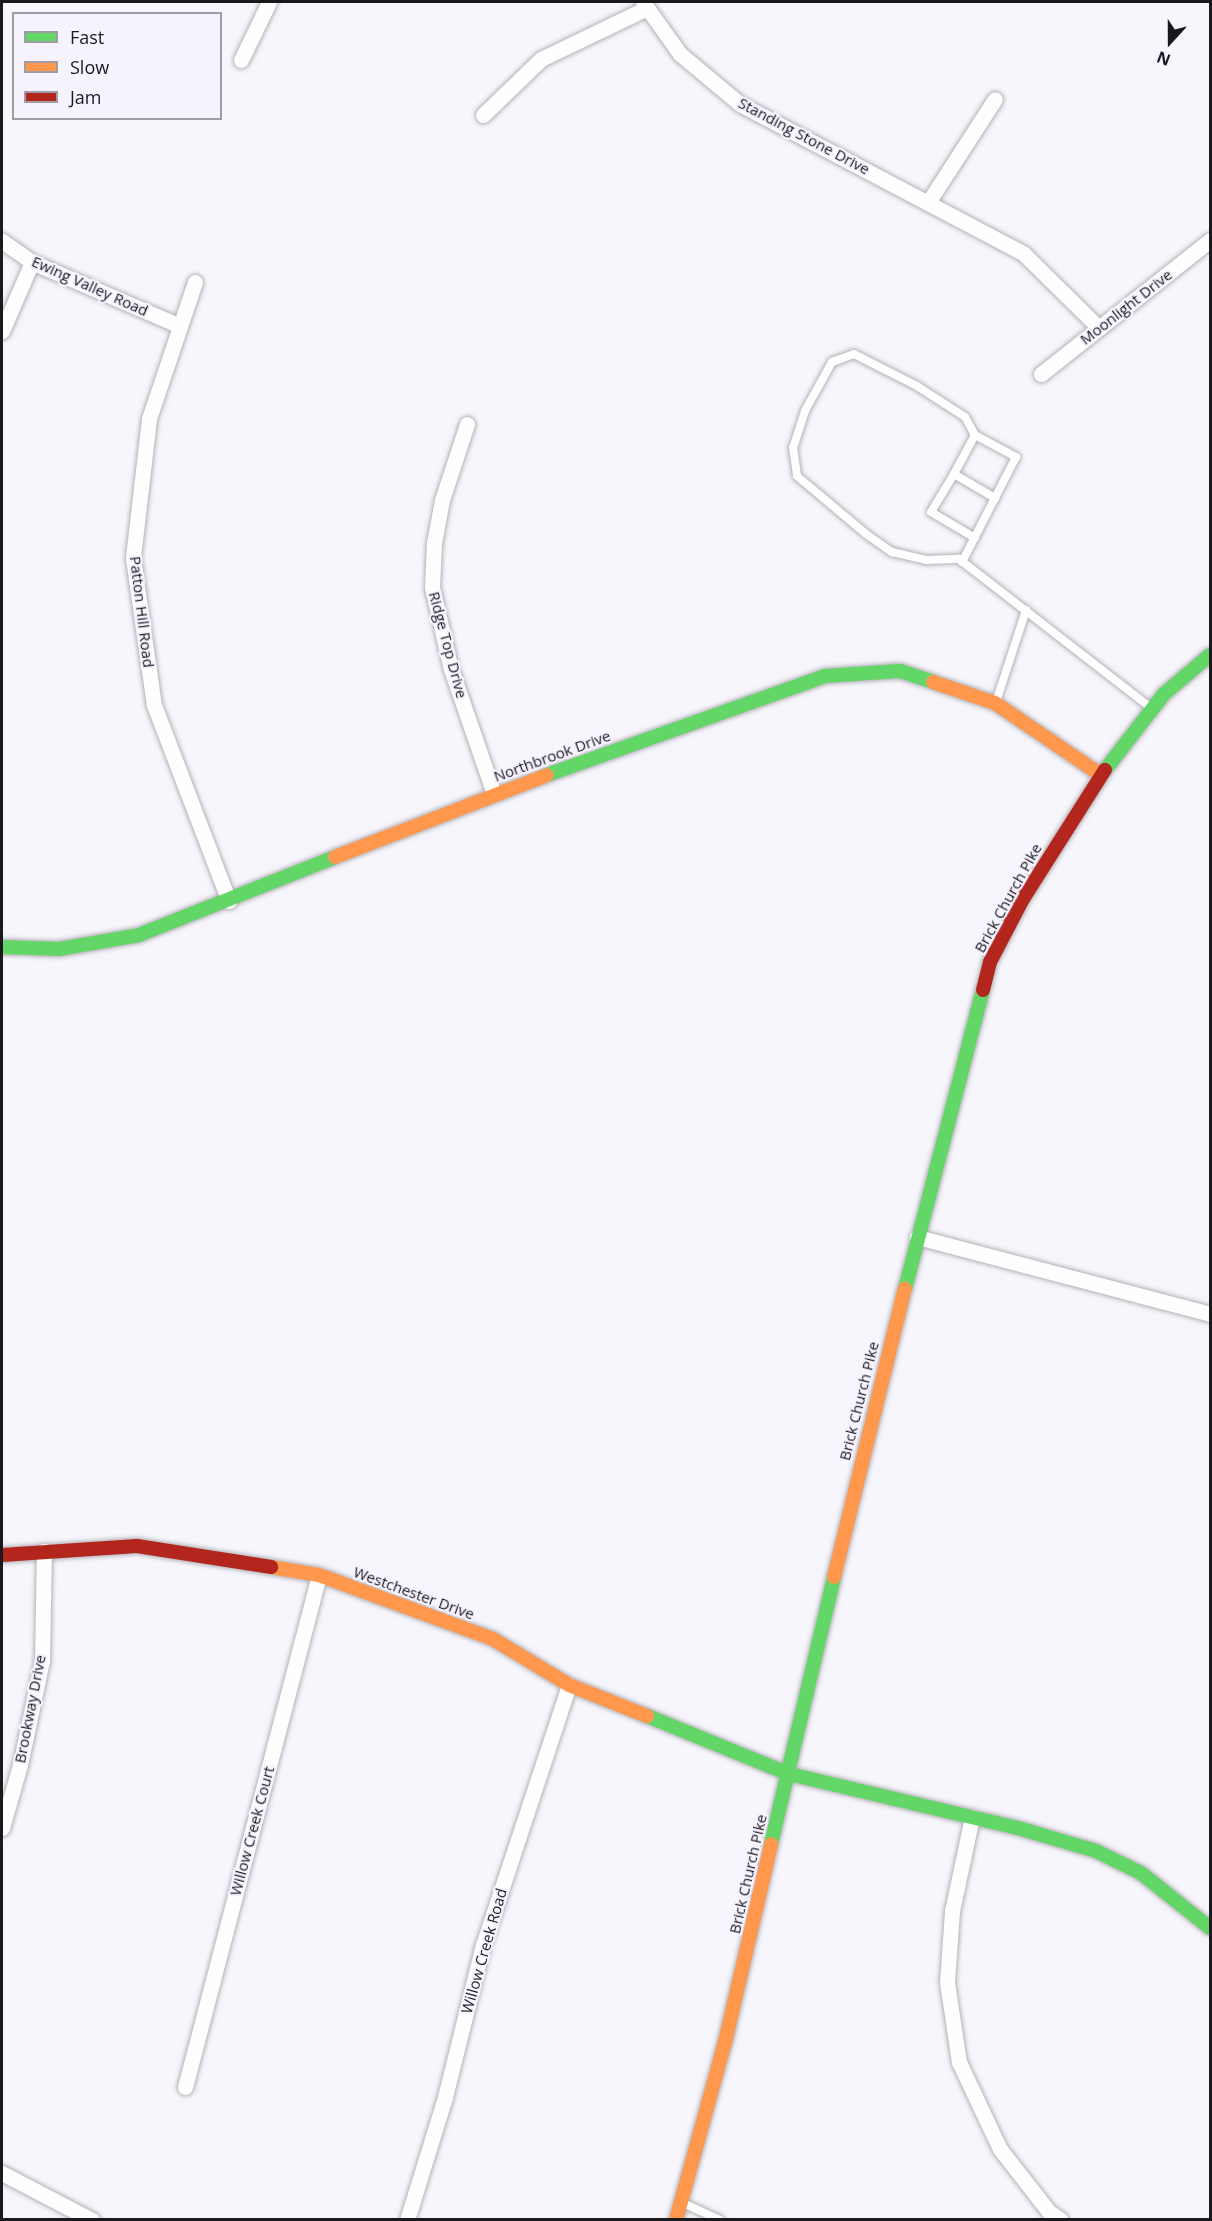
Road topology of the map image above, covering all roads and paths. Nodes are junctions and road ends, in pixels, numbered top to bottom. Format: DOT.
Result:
graph roads {
  1 [pos="269,2"];
  2 [pos="644,5"];
  3 [pos="241,60"];
  4 [pos="995,99"];
  5 [pos="483,116"];
  6 [pos="929,201"];
  7 [pos="1210,240"];
  8 [pos="2,241"];
  9 [pos="32,262"];
  10 [pos="195,282"];
  11 [pos="180,326"];
  12 [pos="1099,328"];
  13 [pos="2,331"];
  14 [pos="1041,374"];
  15 [pos="467,424"];
  16 [pos="975,435"];
  17 [pos="954,474"];
  18 [pos="995,498"];
  19 [pos="975,538"];
  20 [pos="962,561"];
  21 [pos="1026,610"];
  22 [pos="1210,655"];
  23 [pos="995,703"];
  24 [pos="1152,709"];
  25 [pos="1101,775"];
  26 [pos="494,794"];
  27 [pos="229,901"];
  28 [pos="2,947"];
  29 [pos="917,1237"];
  30 [pos="1210,1314"];
  31 [pos="44,1551"];
  32 [pos="2,1555"];
  33 [pos="319,1575"];
  34 [pos="569,1685"];
  35 [pos="789,1774"];
  36 [pos="972,1817"];
  37 [pos="2,1828"];
  38 [pos="1210,1928"];
  39 [pos="185,2088"];
  40 [pos="2,2173"];
  41 [pos="681,2203"];
  42 [pos="92,2220"];
  43 [pos="407,2220"];
  44 [pos="676,2220"];
  45 [pos="720,2220"];
  46 [pos="1060,2220"];
  1 -- 3 [label="street"];
  2 -- 5 [label="street"];
  2 -- 6 [label="street, Standing Stone Drive"];
  4 -- 6 [label="street"];
  6 -- 12 [label="street, Standing Stone Drive"];
  7 -- 12 [label="street, Moonlight Drive"];
  8 -- 9 [label="street, Ewing Valley Road"];
  9 -- 11 [label="street, Ewing Valley Road"];
  9 -- 13 [label="street"];
  10 -- 11 [label="street, Patton Hill Road"];
  11 -- 27 [label="street, Patton Hill Road"];
  12 -- 14 [label="street, Moonlight Drive"];
  15 -- 26 [label="street, Ridge Top Drive"];
  16 -- 17 [label="lane"];
  16 -- 18 [label="lane"];
  16 -- 20 [label="lane"];
  17 -- 18 [label="lane"];
  17 -- 19 [label="lane"];
  18 -- 19 [label="lane"];
  19 -- 20 [label="lane"];
  20 -- 21 [label="lane"];
  21 -- 23 [label="lane"];
  21 -- 24 [label="lane"];
  22 -- 24 [label="street, Brick Church Pike"];
  23 -- 25 [label="street, Northbrook Drive"];
  23 -- 26 [label="street, Northbrook Drive"];
  24 -- 25 [label="street, Brick Church Pike"];
  25 -- 29 [label="street, Brick Church Pike"];
  26 -- 27 [label="street, Northbrook Drive"];
  27 -- 28 [label="street, Northbrook Drive"];
  29 -- 30 [label="street"];
  29 -- 35 [label="street, Brick Church Pike"];
  31 -- 32 [label="street, Westchester Drive"];
  31 -- 33 [label="street, Westchester Drive"];
  31 -- 37 [label="street, Brookway Drive"];
  33 -- 34 [label="street, Westchester Drive"];
  33 -- 39 [label="street, Willow Creek Court"];
  34 -- 35 [label="street, Westchester Drive"];
  34 -- 43 [label="street, Willow Creek Road"];
  35 -- 36 [label="street, Westchester Drive"];
  35 -- 41 [label="street, Brick Church Pike"];
  36 -- 38 [label="street, Westchester Drive"];
  36 -- 46 [label="street"];
  40 -- 42 [label="street"];
  41 -- 44 [label="street, Brick Church Pike"];
  41 -- 45 [label="lane"];
}
